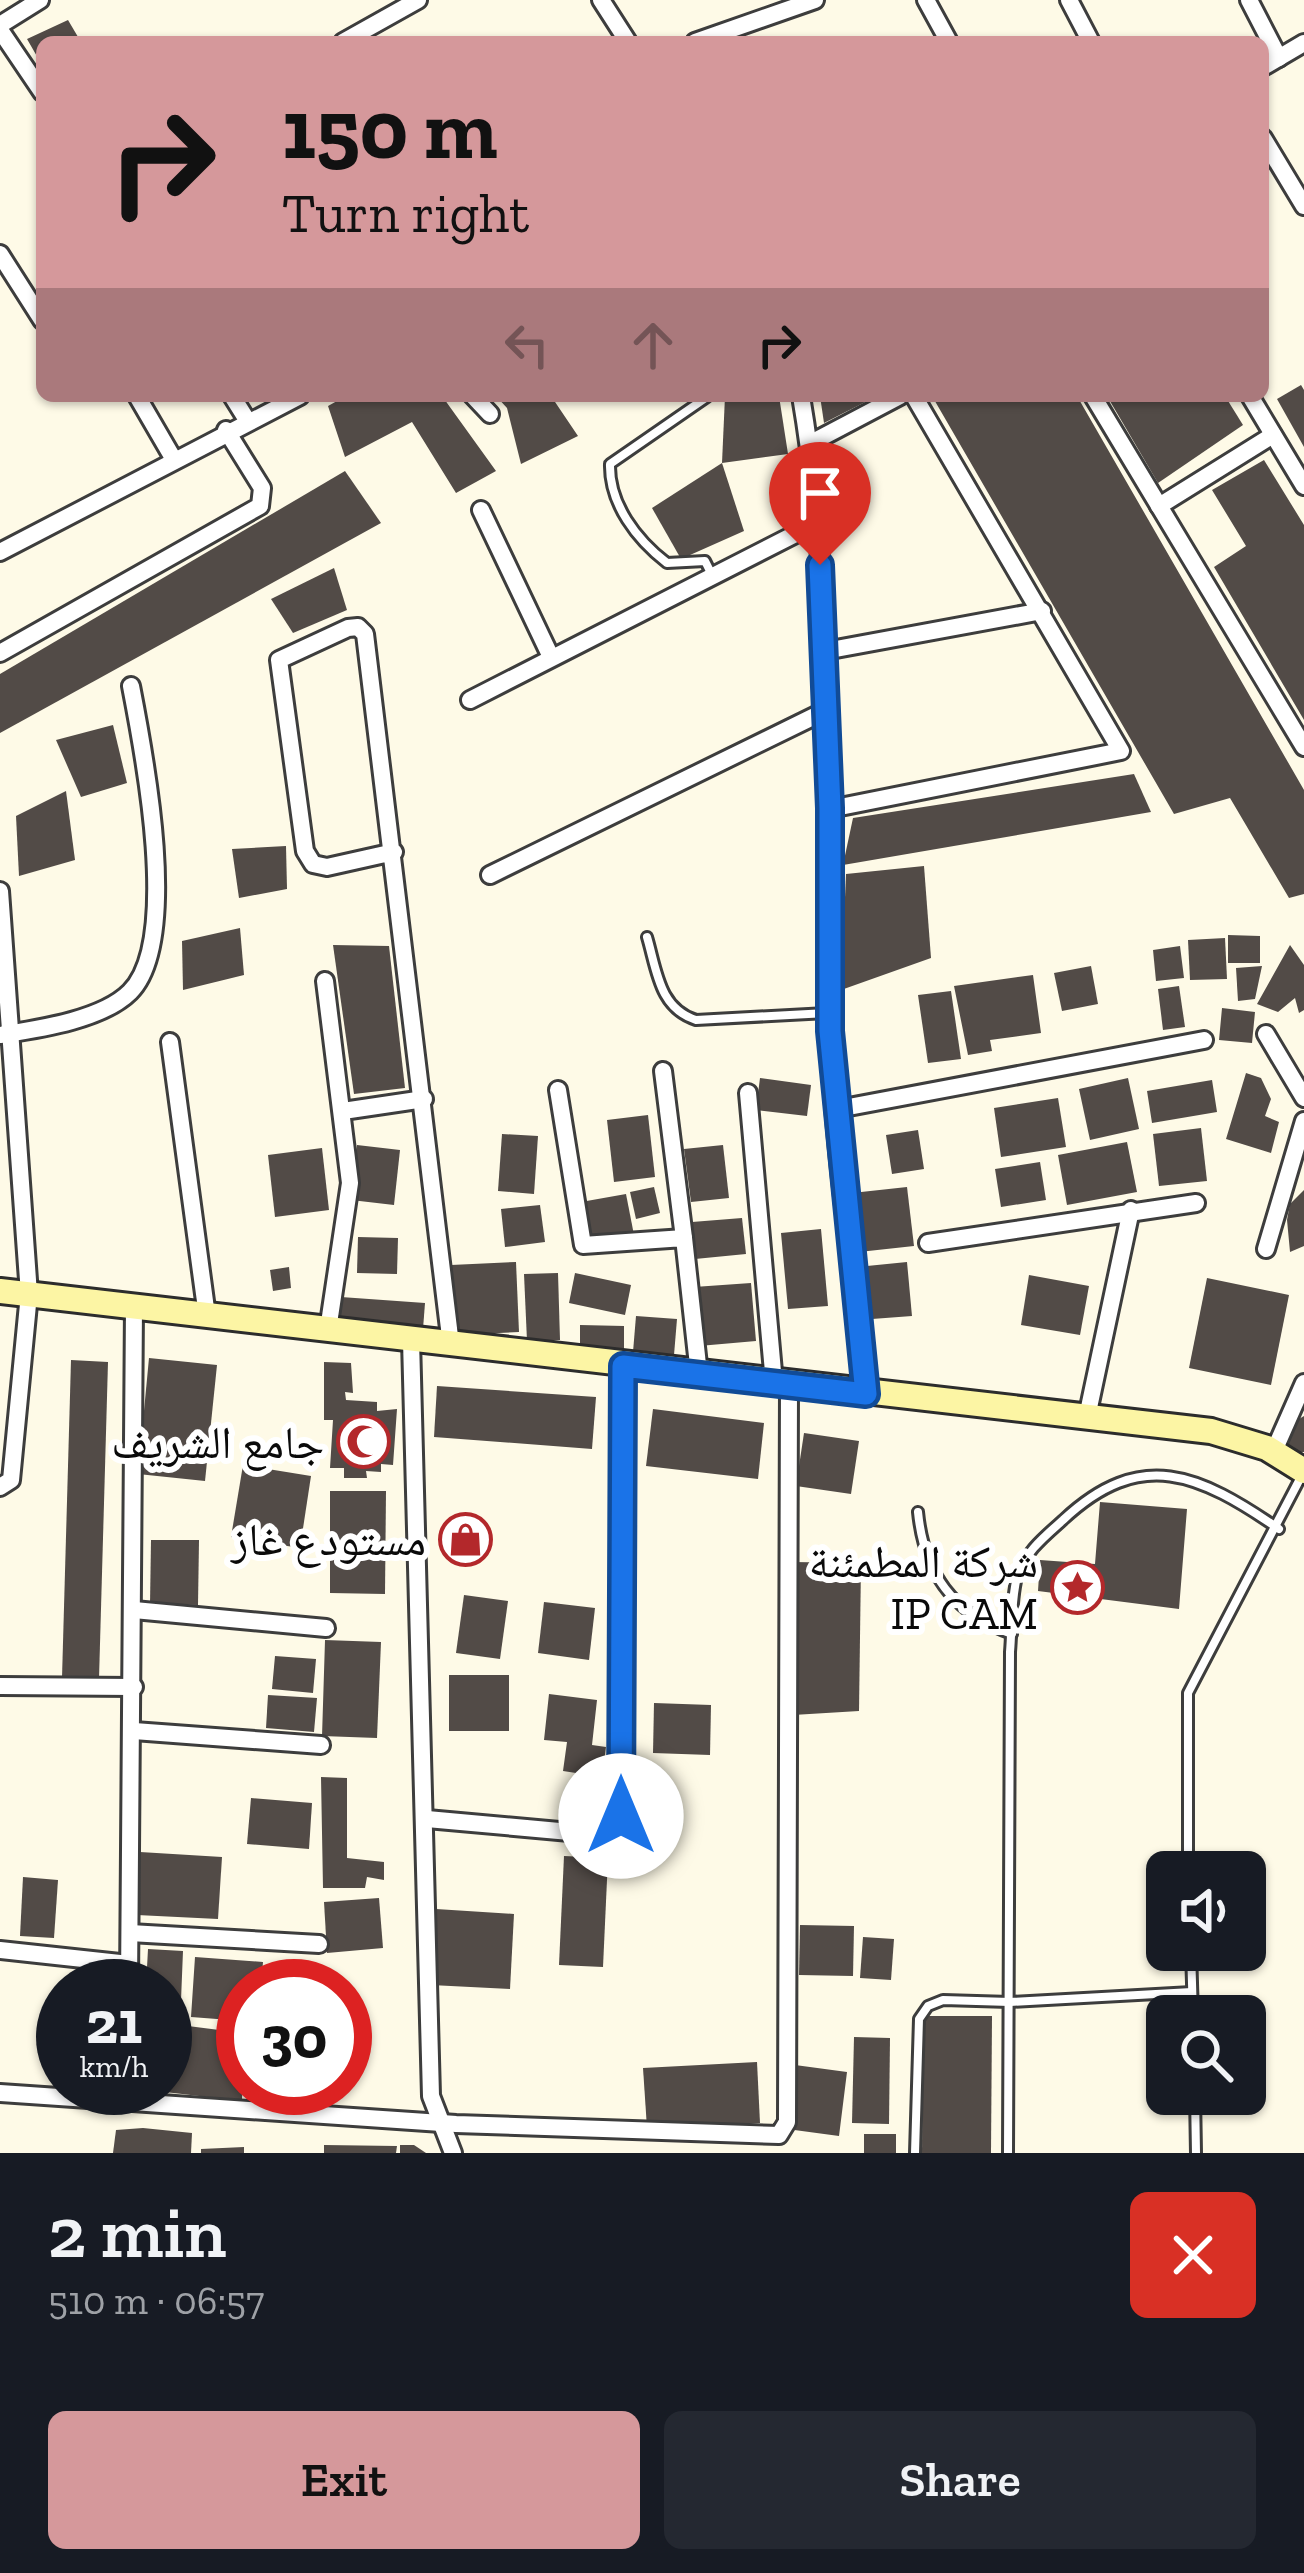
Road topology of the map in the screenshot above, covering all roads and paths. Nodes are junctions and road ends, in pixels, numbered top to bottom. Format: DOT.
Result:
graph roads {
  1 [pos="40,0"];
  2 [pos="418,0"];
  3 [pos="601,0"];
  4 [pos="815,0"];
  5 [pos="926,0"];
  6 [pos="1069,0"];
  7 [pos="1249,0"];
  8 [pos="0,27"];
  9 [pos="354,36"];
  10 [pos="624,36"];
  11 [pos="712,36"];
  12 [pos="946,36"];
  13 [pos="1088,36"];
  14 [pos="1262,36"];
  15 [pos="1304,43"];
  16 [pos="1271,63"];
  17 [pos="36,83"];
  18 [pos="1269,147"];
  19 [pos="1304,206"];
  20 [pos="0,254"];
  21 [pos="36,311"];
  22 [pos="140,402"];
  23 [pos="236,402"];
  24 [pos="286,402"];
  25 [pos="479,402"];
  26 [pos="700,402"];
  27 [pos="802,402"];
  28 [pos="889,402"];
  29 [pos="918,402"];
  30 [pos="1097,402"];
  31 [pos="1254,402"];
  32 [pos="490,414"];
  33 [pos="247,420"];
  34 [pos="226,430"];
  35 [pos="1273,434"];
  36 [pos="809,444"];
  37 [pos="173,458"];
  38 [pos="1304,486"];
  39 [pos="1159,506"];
  40 [pos="481,510"];
  41 [pos="819,522"];
  42 [pos="0,552"];
  43 [pos="712,575"];
  44 [pos="1042,611"];
  45 [pos="825,651"];
  46 [pos="0,653"];
  47 [pos="551,657"];
  48 [pos="131,686"];
  49 [pos="470,700"];
  50 [pos="827,710"];
  51 [pos="1304,746"];
  52 [pos="830,808"];
  53 [pos="394,852"];
  54 [pos="490,875"];
  55 [pos="0,890"];
  56 [pos="647,938"];
  57 [pos="326,981"];
  58 [pos="829,1013"];
  59 [pos="6,1034"];
  60 [pos="1265,1034"];
  61 [pos="1204,1040"];
  62 [pos="170,1042"];
  63 [pos="664,1071"];
  64 [pos="558,1090"];
  65 [pos="748,1094"];
  66 [pos="1304,1098"];
  67 [pos="424,1099"];
  68 [pos="838,1109"];
  69 [pos="343,1112"];
  70 [pos="1304,1121"];
  71 [pos="1196,1203"];
  72 [pos="1130,1210"];
  73 [pos="684,1238"];
  74 [pos="928,1243"];
  75 [pos="1267,1249"];
  76 [pos="0,1291"];
  77 [pos="29,1294"];
  78 [pos="134,1306"];
  79 [pos="207,1316"];
  80 [pos="328,1330"];
  81 [pos="411,1340"];
  82 [pos="452,1345"];
  83 [pos="623,1366"];
  84 [pos="699,1374"];
  85 [pos="1304,1383"];
  86 [pos="782,1384"];
  87 [pos="866,1394"];
  88 [pos="1087,1418"];
  89 [pos="1274,1451"];
  90 [pos="1304,1472"];
  91 [pos="0,1487"];
  92 [pos="918,1512"];
  93 [pos="1279,1528"];
  94 [pos="134,1610"];
  95 [pos="326,1628"];
  96 [pos="1012,1634"];
  97 [pos="0,1686"];
  98 [pos="134,1687"];
  99 [pos="134,1731"];
  100 [pos="321,1744"];
  101 [pos="427,1819"];
  102 [pos="1188,1851"];
  103 [pos="130,1933"];
  104 [pos="319,1944"];
  105 [pos="0,1950"];
  106 [pos="83,1959"];
  107 [pos="129,1959"];
  108 [pos="1192,1971"];
  109 [pos="1192,1992"];
  110 [pos="1192,1995"];
  111 [pos="1010,2002"];
  112 [pos="0,2092"];
  113 [pos="36,2093"];
  114 [pos="192,2100"];
  115 [pos="1195,2115"];
  116 [pos="437,2122"];
  117 [pos="453,2153"];
  118 [pos="915,2153"];
  119 [pos="1008,2153"];
  120 [pos="1196,2153"];
  1 -- 8 [label="street"];
  2 -- 9 [label="street"];
  3 -- 10 [label="street"];
  4 -- 11 [label="street"];
  5 -- 12 [label="street"];
  6 -- 13 [label="street"];
  7 -- 14 [label="street"];
  8 -- 17 [label="street"];
  15 -- 16 [label="street"];
  18 -- 19 [label="street"];
  20 -- 21 [label="street"];
  22 -- 37 [label="street"];
  23 -- 33 [label="street"];
  24 -- 33 [label="street"];
  25 -- 32 [label="street"];
  26 -- 43 [label="lane"];
  27 -- 36 [label="street"];
  28 -- 36 [label="street"];
  29 -- 44 [label="street"];
  30 -- 39 [label="street"];
  31 -- 35 [label="street"];
  33 -- 34 [label="street"];
  34 -- 37 [label="street"];
  34 -- 46 [label="street"];
  35 -- 38 [label="street"];
  35 -- 39 [label="street"];
  36 -- 41 [label="street"];
  37 -- 42 [label="street"];
  39 -- 51 [label="street"];
  40 -- 47 [label="street"];
  41 -- 43 [label="street"];
  41 -- 45 [label="street"];
  43 -- 47 [label="street"];
  44 -- 45 [label="street"];
  44 -- 52 [label="street"];
  45 -- 50 [label="street"];
  47 -- 49 [label="street"];
  48 -- 59 [label="street"];
  50 -- 52 [label="street"];
  50 -- 54 [label="street"];
  52 -- 58 [label="street"];
  53 -- 53 [label="street"];
  53 -- 67 [label="street"];
  55 -- 59 [label="street"];
  56 -- 58 [label="lane"];
  57 -- 69 [label="street"];
  58 -- 68 [label="street"];
  59 -- 77 [label="street"];
  60 -- 66 [label="street"];
  61 -- 68 [label="street"];
  62 -- 79 [label="street"];
  63 -- 73 [label="street"];
  64 -- 73 [label="street"];
  65 -- 86 [label="street"];
  67 -- 69 [label="street"];
  67 -- 82 [label="street"];
  68 -- 87 [label="street"];
  69 -- 80 [label="street"];
  70 -- 75 [label="street"];
  71 -- 72 [label="street"];
  72 -- 74 [label="street"];
  72 -- 88 [label="street"];
  73 -- 84 [label="street"];
  76 -- 77 [label="main road"];
  77 -- 78 [label="main road"];
  77 -- 91 [label="street"];
  78 -- 79 [label="main road"];
  78 -- 94 [label="street"];
  79 -- 80 [label="main road"];
  80 -- 81 [label="main road"];
  81 -- 82 [label="main road"];
  81 -- 101 [label="street"];
  82 -- 83 [label="main road"];
  83 -- 84 [label="main road"];
  83 -- 101 [label="street"];
  84 -- 86 [label="main road"];
  85 -- 89 [label="street"];
  86 -- 87 [label="main road"];
  86 -- 116 [label="street"];
  87 -- 88 [label="main road"];
  88 -- 89 [label="main road"];
  89 -- 90 [label="main road"];
  90 -- 93 [label="lane"];
  92 -- 96 [label="lane"];
  93 -- 96 [label="lane"];
  93 -- 102 [label="lane"];
  94 -- 95 [label="street"];
  94 -- 98 [label="street"];
  96 -- 111 [label="lane"];
  97 -- 98 [label="street"];
  98 -- 99 [label="street"];
  99 -- 100 [label="street"];
  99 -- 103 [label="street"];
  101 -- 116 [label="street"];
  103 -- 104 [label="street"];
  103 -- 107 [label="street"];
  105 -- 106 [label="street"];
  108 -- 109 [label="lane"];
  109 -- 110 [label="lane"];
  109 -- 111 [label="lane"];
  111 -- 118 [label="lane"];
  111 -- 119 [label="lane"];
  112 -- 113 [label="street"];
  114 -- 116 [label="street"];
  115 -- 120 [label="lane"];
  116 -- 117 [label="street"];
}
